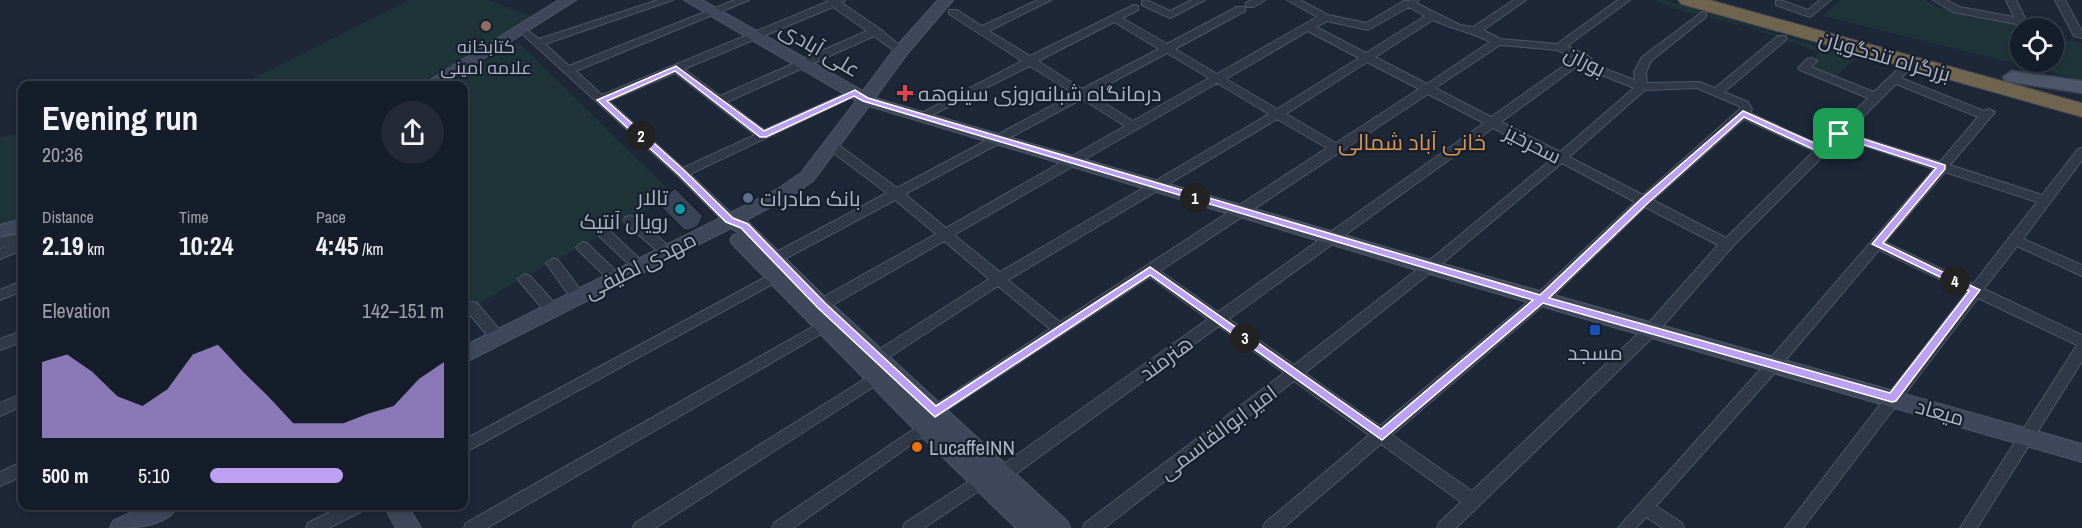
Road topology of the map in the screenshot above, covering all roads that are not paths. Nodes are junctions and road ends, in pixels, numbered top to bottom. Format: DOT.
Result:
graph roads {
  1 [pos="569,0"];
  2 [pos="668,0"];
  3 [pos="691,0"];
  4 [pos="744,0"];
  5 [pos="1046,0"];
  6 [pos="1200,0"];
  7 [pos="1292,0"];
  8 [pos="1316,0"];
  9 [pos="1521,0"];
  10 [pos="1625,0"];
  11 [pos="1733,0"];
  12 [pos="1826,0"];
  13 [pos="1938,0"];
  14 [pos="2011,0"];
  15 [pos="2060,0"];
  16 [pos="835,1"];
  17 [pos="1411,2"];
  18 [pos="1146,3"];
  19 [pos="1780,3"];
  20 [pos="1250,5"];
  21 [pos="950,6"];
  22 [pos="1305,6"];
  23 [pos="1134,8"];
  24 [pos="1695,8"];
  25 [pos="714,13"];
  26 [pos="1432,16"];
  27 [pos="1325,17"];
  28 [pos="1115,18"];
  29 [pos="1308,27"];
  30 [pos="524,30"];
  31 [pos="982,30"];
  32 [pos="1475,30"];
  33 [pos="876,32"];
  34 [pos="2082,35"];
  35 [pos="754,36"];
  36 [pos="1782,38"];
  37 [pos="540,42"];
  38 [pos="1498,42"];
  39 [pos="1559,47"];
  40 [pos="1166,48"];
  41 [pos="901,51"];
  42 [pos="1366,57"];
  43 [pos="1583,57"];
  44 [pos="1030,61"];
  45 [pos="1811,61"];
  46 [pos="804,64"];
  47 [pos="676,68"];
  48 [pos="569,70"];
  49 [pos="2012,77"];
  50 [pos="1218,79"];
  51 [pos="437,81"];
  52 [pos="1986,84"];
  53 [pos="1642,87"];
  54 [pos="2082,87"];
  55 [pos="1428,89"];
  56 [pos="1717,92"];
  57 [pos="1081,93"];
  58 [pos="860,96"];
  59 [pos="2082,96"];
  60 [pos="1876,97"];
  61 [pos="601,100"];
  62 [pos="719,101"];
  63 [pos="2082,110"];
  64 [pos="1277,114"];
  65 [pos="1743,114"];
  66 [pos="924,115"];
  67 [pos="2082,119"];
  68 [pos="1492,122"];
  69 [pos="1134,127"];
  70 [pos="1839,134"];
  71 [pos="763,135"];
  72 [pos="995,138"];
  73 [pos="832,146"];
  74 [pos="1337,149"];
  75 [pos="1822,150"];
  76 [pos="2082,152"];
  77 [pos="1562,159"];
  78 [pos="1075,162"];
  79 [pos="1942,167"];
  80 [pos="682,173"];
  81 [pos="1154,185"];
  82 [pos="895,193"];
  83 [pos="2045,200"];
  84 [pos="1644,201"];
  85 [pos="1244,212"];
  86 [pos="630,220"];
  87 [pos="729,220"];
  88 [pos="18,226"];
  89 [pos="0,231"];
  90 [pos="605,234"];
  91 [pos="947,236"];
  92 [pos="1330,237"];
  93 [pos="18,238"];
  94 [pos="2014,240"];
  95 [pos="0,243"];
  96 [pos="1727,244"];
  97 [pos="1877,244"];
  98 [pos="18,247"];
  99 [pos="583,247"];
  100 [pos="667,252"];
  101 [pos="0,254"];
  102 [pos="553,263"];
  103 [pos="639,266"];
  104 [pos="1430,267"];
  105 [pos="775,268"];
  106 [pos="1150,270"];
  107 [pos="2082,271"];
  108 [pos="615,278"];
  109 [pos="525,279"];
  110 [pos="999,279"];
  111 [pos="18,287"];
  112 [pos="1975,290"];
  113 [pos="0,295"];
  114 [pos="578,297"];
  115 [pos="1541,299"];
  116 [pos="472,307"];
  117 [pos="552,310"];
  118 [pos="822,316"];
  119 [pos="1219,319"];
  120 [pos="1060,330"];
  121 [pos="1651,330"];
  122 [pos="18,338"];
  123 [pos="498,338"];
  124 [pos="2082,341"];
  125 [pos="0,345"];
  126 [pos="2082,349"];
  127 [pos="468,353"];
  128 [pos="1773,365"];
  129 [pos="876,368"];
  130 [pos="1295,374"];
  131 [pos="1892,398"];
  132 [pos="18,402"];
  133 [pos="0,410"];
  134 [pos="930,420"];
  135 [pos="1382,436"];
  136 [pos="2026,437"];
  137 [pos="468,445"];
  138 [pos="2082,453"];
  139 [pos="18,471"];
  140 [pos="990,478"];
  141 [pos="0,479"];
  142 [pos="1473,501"];
  143 [pos="1646,508"];
  144 [pos="158,510"];
  145 [pos="348,510"];
  146 [pos="398,510"];
  147 [pos="122,528"];
  148 [pos="314,528"];
  149 [pos="409,528"];
  150 [pos="472,528"];
  151 [pos="642,528"];
  152 [pos="780,528"];
  153 [pos="911,528"];
  154 [pos="1032,528"];
  155 [pos="1058,528"];
  156 [pos="1091,528"];
  157 [pos="1271,528"];
  158 [pos="1445,528"];
  159 [pos="1626,528"];
  160 [pos="1676,528"];
  161 [pos="1793,528"];
  162 [pos="1968,528"];
  1 -- 30 [label="main road"];
  2 -- 37 [label="street"];
  3 -- 25 [label="main road, علی آبادی"];
  4 -- 25 [label="street"];
  5 -- 31 [label="street"];
  6 -- 18 [label="street"];
  7 -- 22 [label="street, بوران"];
  8 -- 22 [label="street"];
  9 -- 32 [label="street"];
  10 -- 39 [label="street"];
  11 -- 49 [label="highway, بزرگراه تندگویان"];
  12 -- 19 [label="street"];
  13 -- 14 [label="street"];
  15 -- 34 [label="street"];
  16 -- 33 [label="street"];
  16 -- 35 [label="street"];
  17 -- 26 [label="street, بوران"];
  17 -- 27 [label="street, بوران"];
  20 -- 40 [label="street"];
  21 -- 31 [label="street"];
  21 -- 41 [label="main road, مهدی لطیفی"];
  22 -- 27 [label="street, بوران"];
  23 -- 28 [label="street"];
  24 -- 52 [label="highway, بزرگراه تندگویان"];
  24 -- 53 [label="street"];
  25 -- 35 [label="main road, علی آبادی"];
  25 -- 48 [label="street"];
  26 -- 32 [label="street, بوران"];
  26 -- 42 [label="street"];
  27 -- 29 [label="street"];
  28 -- 40 [label="street"];
  28 -- 44 [label="street"];
  29 -- 42 [label="street, سحرخیز"];
  29 -- 50 [label="street"];
  30 -- 37 [label="street"];
  30 -- 51 [label="main road"];
  31 -- 44 [label="street"];
  32 -- 38 [label="street, بوران"];
  33 -- 41 [label="street"];
  33 -- 46 [label="street"];
  35 -- 46 [label="main road, علی آبادی"];
  35 -- 47 [label="street"];
  36 -- 56 [label="street"];
  37 -- 48 [label="street"];
  38 -- 39 [label="street, بوران"];
  38 -- 55 [label="street"];
  39 -- 43 [label="street, بوران"];
  40 -- 50 [label="street"];
  40 -- 57 [label="street"];
  41 -- 58 [label="main road, مهدی لطیفی"];
  42 -- 55 [label="street, سحرخیز"];
  42 -- 64 [label="street"];
  43 -- 53 [label="street, بوران"];
  43 -- 68 [label="street, هنرمند"];
  44 -- 57 [label="street"];
  44 -- 66 [label="street"];
  45 -- 60 [label="street"];
  46 -- 58 [label="main road, علی آبادی"];
  46 -- 62 [label="street"];
  47 -- 61 [label="street"];
  47 -- 62 [label="street"];
  48 -- 61 [label="street"];
  49 -- 54 [label="main road"];
  49 -- 59 [label="highway, بزرگراه تندگویان"];
  50 -- 64 [label="street"];
  50 -- 69 [label="street"];
  52 -- 63 [label="highway, بزرگراه تندگویان"];
  52 -- 67 [label="highway"];
  53 -- 56 [label="street, بوران"];
  53 -- 77 [label="street, امیر ابوالقاسمی"];
  55 -- 68 [label="street, سحرخیز"];
  55 -- 74 [label="street"];
  56 -- 65 [label="street, بوران"];
  57 -- 69 [label="street"];
  57 -- 72 [label="street"];
  58 -- 66 [label="main road, میعاد"];
  58 -- 71 [label="street"];
  58 -- 73 [label="main road, مهدی لطیفی"];
  60 -- 70 [label="street"];
  60 -- 79 [label="street"];
  61 -- 80 [label="street"];
  62 -- 71 [label="street"];
  64 -- 74 [label="street"];
  64 -- 81 [label="street"];
  65 -- 75 [label="street, بوران"];
  65 -- 84 [label="street"];
  66 -- 72 [label="main road, میعاد"];
  68 -- 77 [label="street, سحرخیز"];
  68 -- 92 [label="street, هنرمند"];
  69 -- 78 [label="street"];
  70 -- 75 [label="street"];
  70 -- 79 [label="street"];
  71 -- 80 [label="street"];
  72 -- 78 [label="main road, میعاد"];
  72 -- 82 [label="street"];
  73 -- 82 [label="street"];
  73 -- 87 [label="main road, مهدی لطیفی"];
  74 -- 85 [label="street"];
  75 -- 96 [label="street"];
  76 -- 83 [label="street"];
  77 -- 84 [label="street, سحرخیز"];
  77 -- 104 [label="street, امیر ابوالقاسمی"];
  78 -- 81 [label="main road, میعاد"];
  78 -- 91 [label="street"];
  79 -- 83 [label="street"];
  79 -- 97 [label="street"];
  80 -- 87 [label="street"];
  81 -- 85 [label="main road, میعاد"];
  81 -- 110 [label="street"];
  82 -- 91 [label="street"];
  82 -- 105 [label="street"];
  83 -- 94 [label="street"];
  84 -- 96 [label="street, سحرخیز"];
  84 -- 115 [label="street"];
  85 -- 92 [label="main road, میعاد"];
  85 -- 106 [label="street"];
  86 -- 100 [label="street"];
  87 -- 100 [label="main road, مهدی لطیفی"];
  87 -- 105 [label="main road"];
  88 -- 89 [label="main road"];
  90 -- 103 [label="street"];
  91 -- 110 [label="street"];
  91 -- 118 [label="street"];
  92 -- 104 [label="main road, میعاد"];
  92 -- 119 [label="street, هنرمند"];
  93 -- 95 [label="street"];
  94 -- 107 [label="street"];
  94 -- 112 [label="street"];
  96 -- 121 [label="street"];
  97 -- 112 [label="street"];
  97 -- 128 [label="street"];
  98 -- 101 [label="street"];
  99 -- 108 [label="street"];
  100 -- 103 [label="main road, مهدی لطیفی"];
  102 -- 114 [label="street"];
  103 -- 108 [label="main road, مهدی لطیفی"];
  104 -- 115 [label="main road, میعاد"];
  104 -- 130 [label="street, امیر ابوالقاسمی"];
  105 -- 118 [label="main road"];
  105 -- 137 [label="street"];
  106 -- 119 [label="street"];
  106 -- 120 [label="street"];
  108 -- 114 [label="main road, مهدی لطیفی"];
  109 -- 117 [label="street"];
  110 -- 120 [label="street"];
  110 -- 129 [label="street"];
  111 -- 113 [label="street"];
  112 -- 124 [label="street"];
  112 -- 131 [label="street"];
  114 -- 117 [label="main road, مهدی لطیفی"];
  115 -- 121 [label="main road, میعاد"];
  115 -- 135 [label="street"];
  116 -- 123 [label="street"];
  117 -- 123 [label="main road, مهدی لطیفی"];
  118 -- 129 [label="main road"];
  118 -- 150 [label="street"];
  119 -- 130 [label="street"];
  119 -- 140 [label="street, هنرمند"];
  120 -- 134 [label="street"];
  121 -- 128 [label="main road, میعاد"];
  121 -- 142 [label="street"];
  122 -- 125 [label="street"];
  123 -- 127 [label="main road, مهدی لطیفی"];
  126 -- 136 [label="street"];
  128 -- 131 [label="main road, میعاد"];
  128 -- 143 [label="street"];
  129 -- 134 [label="main road"];
  129 -- 151 [label="street"];
  130 -- 135 [label="street"];
  130 -- 156 [label="street, امیر ابوالقاسمی"];
  131 -- 136 [label="main road, میعاد"];
  131 -- 161 [label="street"];
  132 -- 133 [label="street"];
  134 -- 140 [label="main road"];
  134 -- 152 [label="street"];
  135 -- 142 [label="street"];
  135 -- 157 [label="street"];
  136 -- 138 [label="main road, میعاد"];
  136 -- 162 [label="street"];
  139 -- 141 [label="street"];
  140 -- 153 [label="street, هنرمند"];
  140 -- 154 [label="main road"];
  140 -- 155 [label="main road"];
  142 -- 158 [label="street"];
  143 -- 159 [label="street"];
  143 -- 160 [label="street"];
  144 -- 147 [label="main road"];
  145 -- 148 [label="street"];
  146 -- 149 [label="main road"];
}
